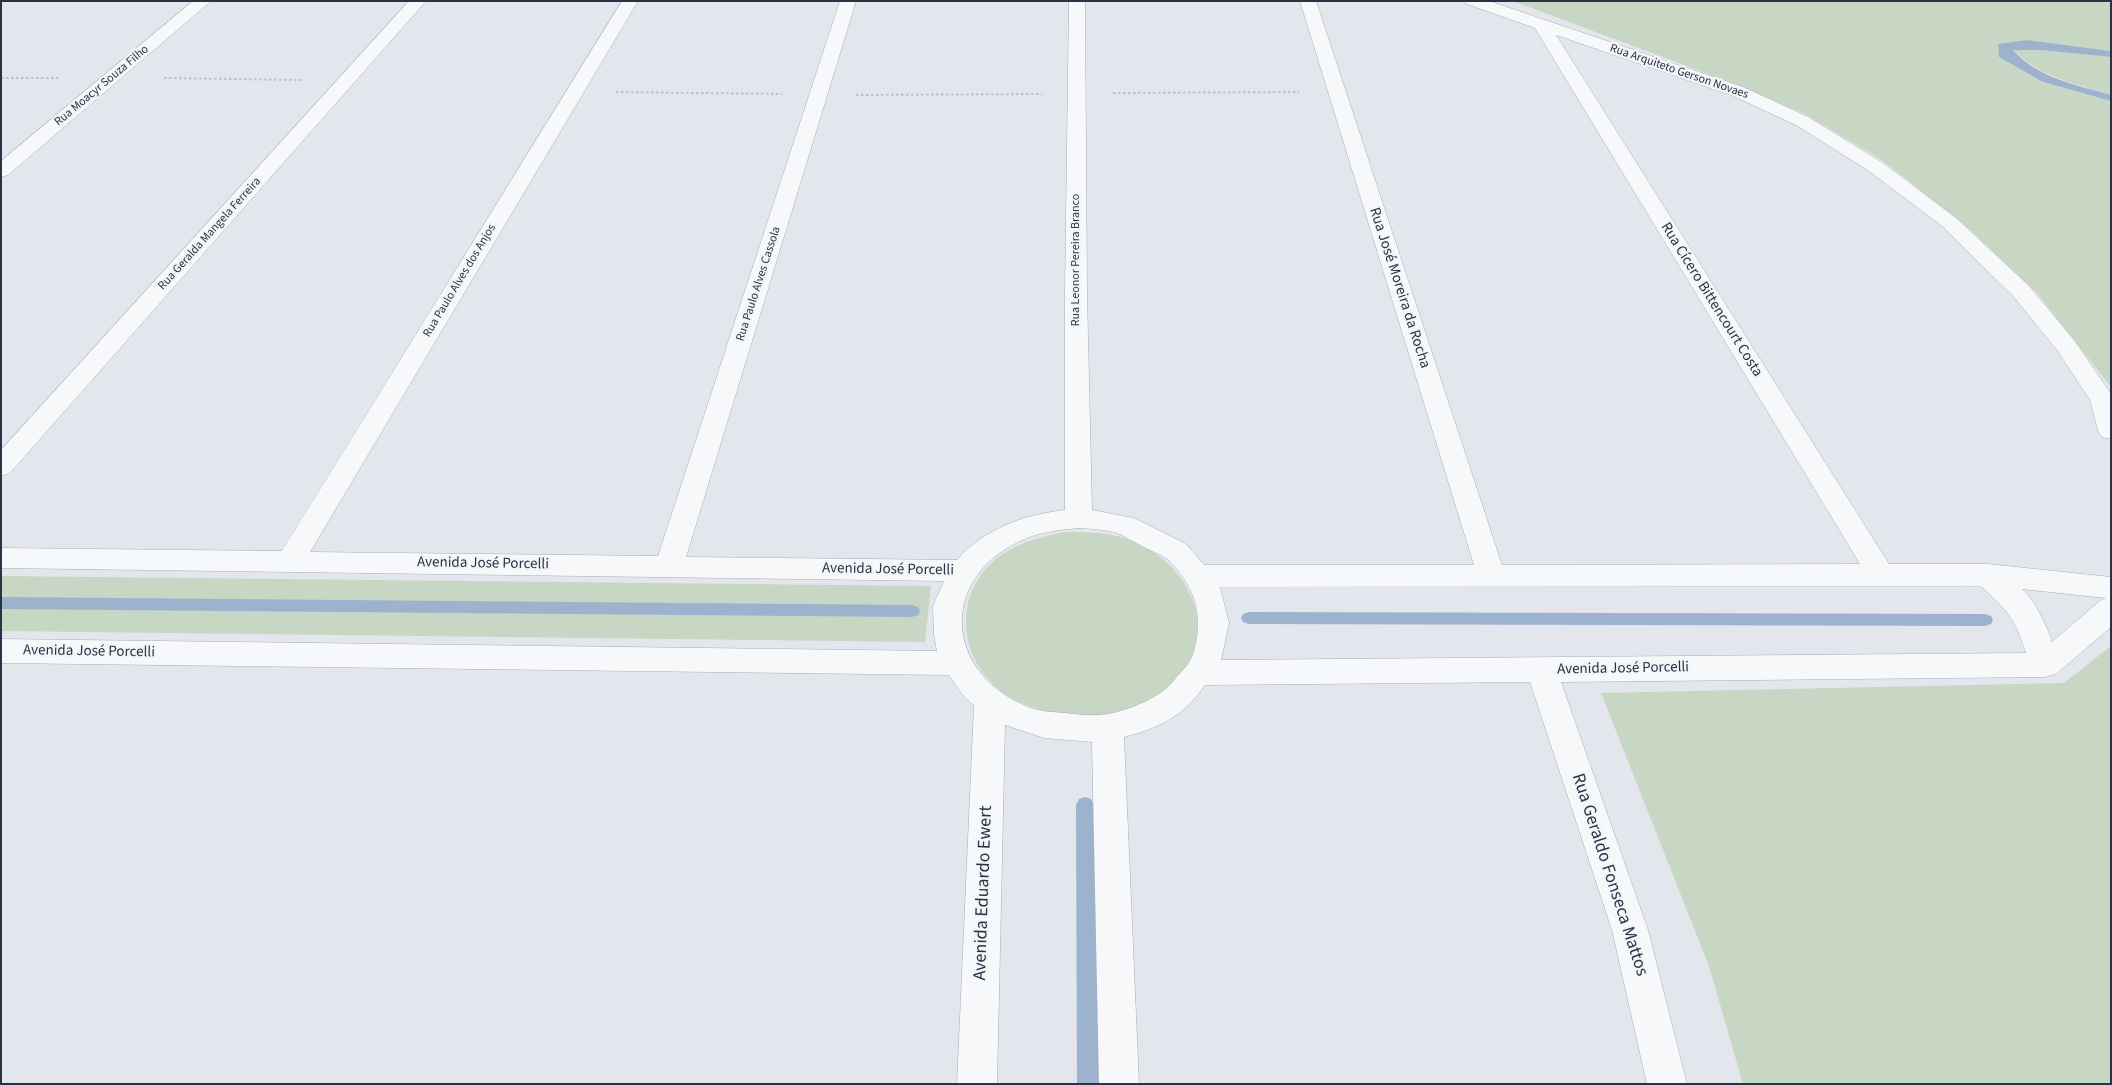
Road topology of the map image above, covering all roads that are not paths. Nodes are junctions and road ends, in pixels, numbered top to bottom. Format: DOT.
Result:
graph roads {
  1 [pos="203,1"];
  2 [pos="418,1"];
  3 [pos="630,1"];
  4 [pos="848,1"];
  5 [pos="1077,1"];
  6 [pos="1308,1"];
  7 [pos="1473,1"];
  8 [pos="1542,25"];
  9 [pos="1,171"];
  10 [pos="2111,431"];
  11 [pos="1,467"];
  12 [pos="1079,518"];
  13 [pos="1,558"];
  14 [pos="290,562"];
  15 [pos="669,566"];
  16 [pos="964,571"];
  17 [pos="1880,574"];
  18 [pos="1491,575"];
  19 [pos="1988,575"];
  20 [pos="1199,576"];
  21 [pos="2111,588"];
  22 [pos="2111,608"];
  23 [pos="1,651"];
  24 [pos="956,663"];
  25 [pos="2046,664"];
  26 [pos="1541,669"];
  27 [pos="1202,673"];
  28 [pos="990,702"];
  29 [pos="1108,730"];
  30 [pos="977,1084"];
  31 [pos="1119,1084"];
  32 [pos="1667,1084"];
  1 -- 9 [label="street, Rua Moacyr Souza Filho"];
  2 -- 11 [label="street, Rua Geralda Mangela Ferreira"];
  3 -- 14 [label="street, Rua Paulo Alves dos Anjos"];
  4 -- 15 [label="street, Rua Paulo Alves Cassola"];
  5 -- 12 [label="street, Rua Leonor Pereira Branco"];
  6 -- 18 [label="street, Rua José Moreira da Rocha"];
  7 -- 8 [label="street, Rua Arquiteto Gerson Novaes"];
  8 -- 10 [label="street, Rua Arquiteto Gerson Novaes"];
  8 -- 17 [label="street, Rua Cícero Bittencourt Costa"];
  12 -- 16 [label="street"];
  12 -- 20 [label="street"];
  13 -- 14 [label="street, Avenida José Porcelli"];
  14 -- 15 [label="street, Avenida José Porcelli"];
  15 -- 16 [label="street, Avenida José Porcelli"];
  16 -- 24 [label="street"];
  17 -- 18 [label="street"];
  17 -- 19 [label="street"];
  18 -- 20 [label="street"];
  19 -- 21 [label="street"];
  19 -- 25 [label="street"];
  20 -- 27 [label="street"];
  22 -- 25 [label="street"];
  23 -- 24 [label="street, Avenida José Porcelli"];
  24 -- 28 [label="street"];
  25 -- 26 [label="street, Avenida José Porcelli"];
  26 -- 27 [label="street, Avenida José Porcelli"];
  26 -- 32 [label="street, Rua Geraldo Fonseca Mattos"];
  27 -- 29 [label="street"];
  28 -- 29 [label="street"];
  28 -- 30 [label="street, Avenida Eduardo Ewert"];
  29 -- 31 [label="street"];
}
